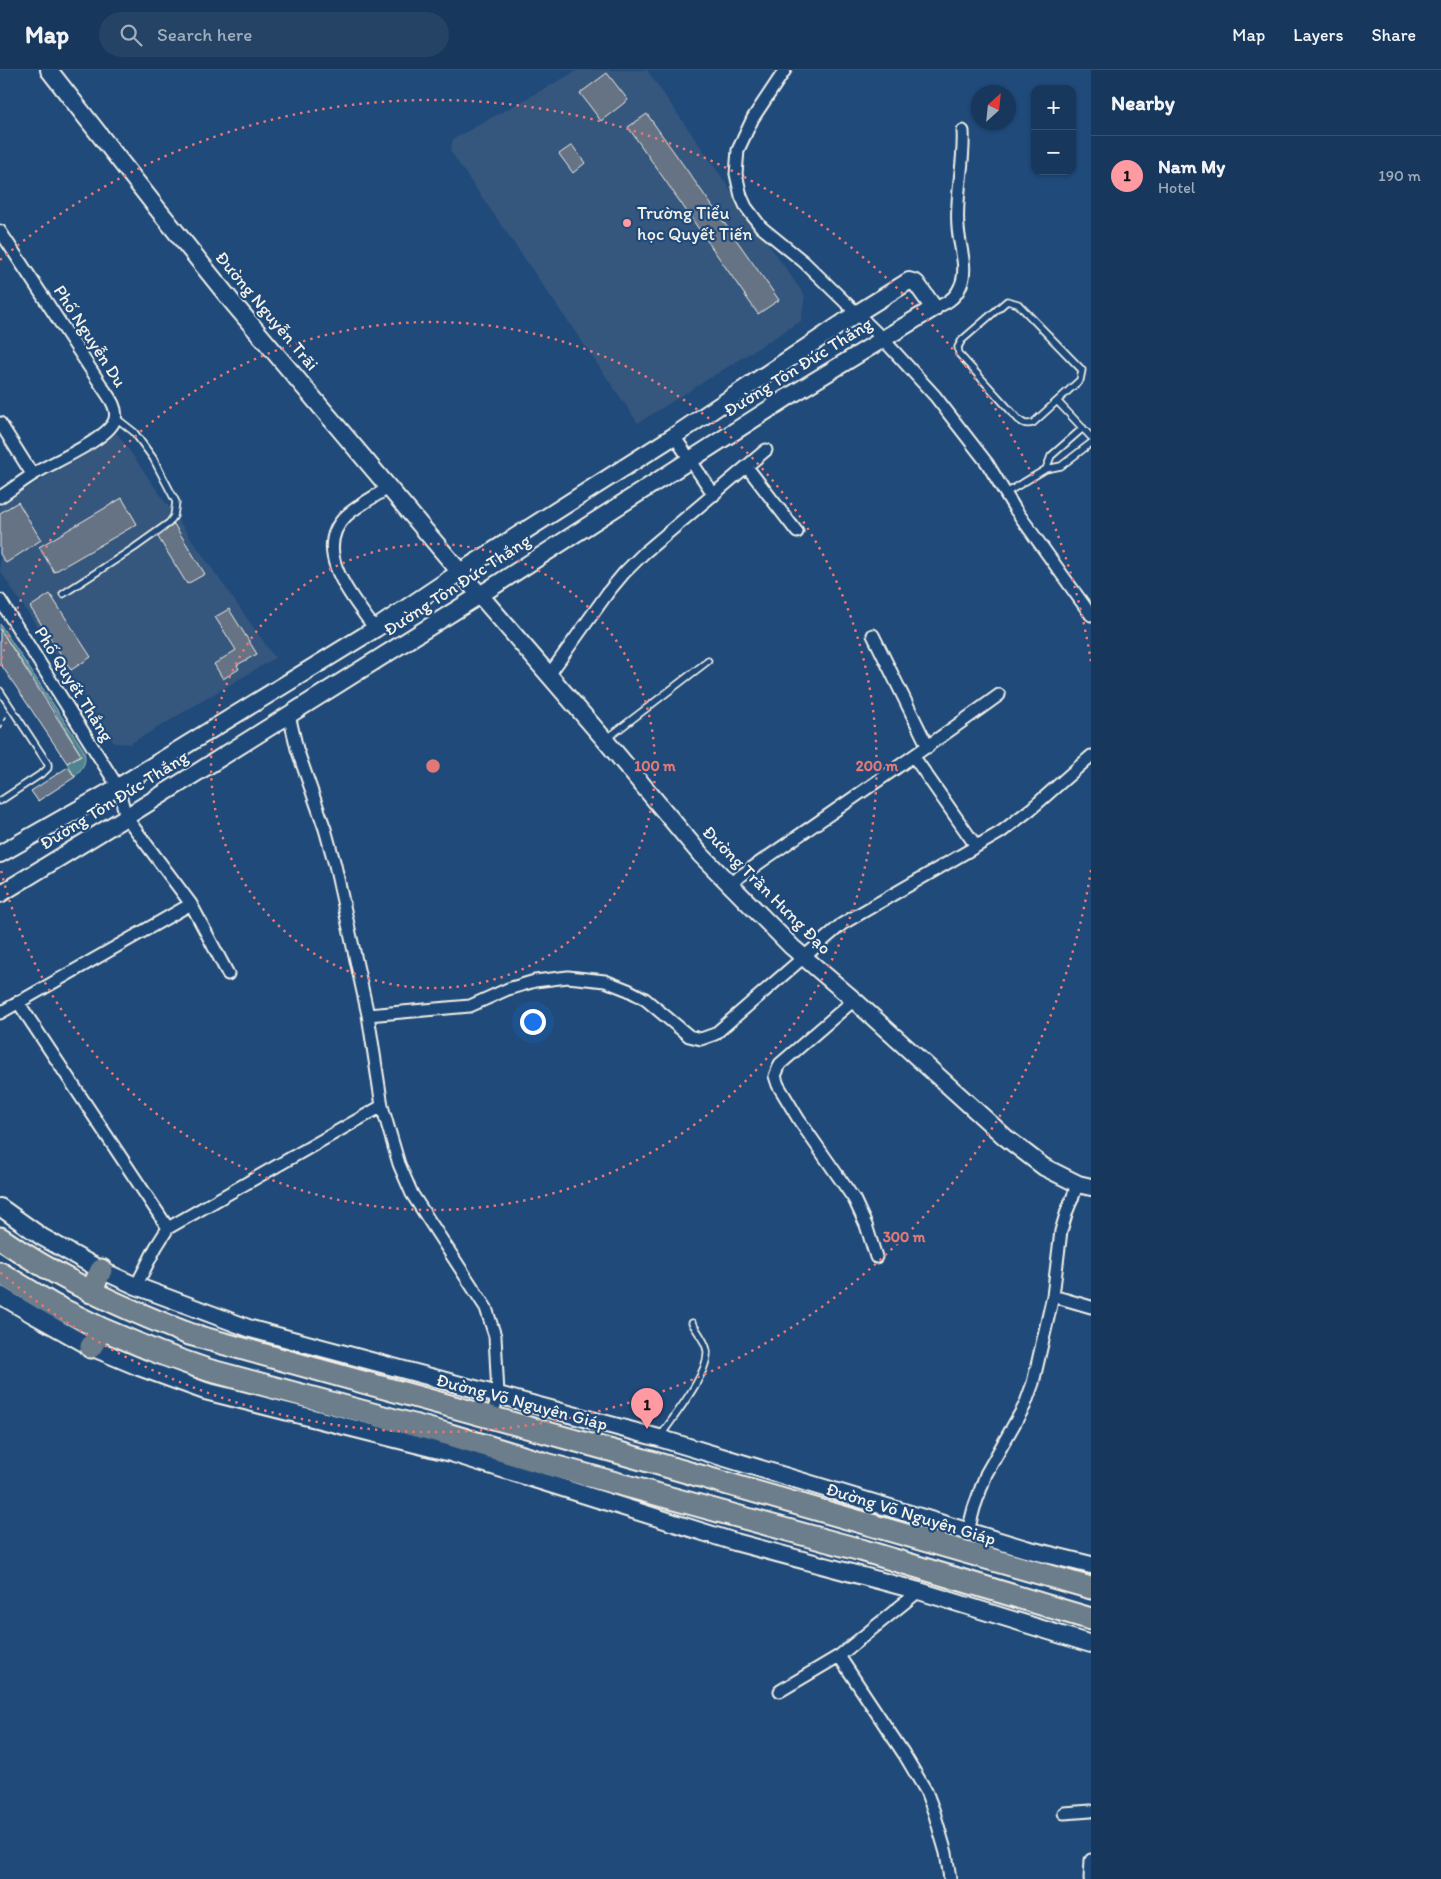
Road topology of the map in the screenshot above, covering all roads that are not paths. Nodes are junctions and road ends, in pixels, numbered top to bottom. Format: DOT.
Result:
graph roads {
  1 [pos="49,70"];
  2 [pos="785,70"];
  3 [pos="963,131"];
  4 [pos="0,231"];
  5 [pos="934,308"];
  6 [pos="856,314"];
  7 [pos="882,338"];
  8 [pos="1058,402"];
  9 [pos="116,418"];
  10 [pos="0,423"];
  11 [pos="1083,428"];
  12 [pos="674,436"];
  13 [pos="1091,437"];
  14 [pos="1091,443"];
  15 [pos="766,450"];
  16 [pos="690,459"];
  17 [pos="747,467"];
  18 [pos="1046,469"];
  19 [pos="32,474"];
  20 [pos="388,488"];
  21 [pos="1006,493"];
  22 [pos="714,495"];
  23 [pos="0,497"];
  24 [pos="797,532"];
  25 [pos="460,572"];
  26 [pos="63,594"];
  27 [pos="480,595"];
  28 [pos="0,600"];
  29 [pos="1091,615"];
  30 [pos="375,629"];
  31 [pos="873,635"];
  32 [pos="708,661"];
  33 [pos="549,675"];
  34 [pos="0,691"];
  35 [pos="999,695"];
  36 [pos="289,715"];
  37 [pos="606,740"];
  38 [pos="928,747"];
  39 [pos="1091,756"];
  40 [pos="914,757"];
  41 [pos="118,787"];
  42 [pos="0,801"];
  43 [pos="126,817"];
  44 [pos="976,846"];
  45 [pos="0,854"];
  46 [pos="729,884"];
  47 [pos="0,894"];
  48 [pos="191,904"];
  49 [pos="804,957"];
  50 [pos="228,974"];
  51 [pos="854,1000"];
  52 [pos="18,1002"];
  53 [pos="0,1014"];
  54 [pos="368,1015"];
  55 [pos="382,1106"];
  56 [pos="1084,1185"];
  57 [pos="0,1207"];
  58 [pos="168,1228"];
  59 [pos="0,1238"];
  60 [pos="876,1257"];
  61 [pos="101,1270"];
  62 [pos="0,1273"];
  63 [pos="136,1286"];
  64 [pos="91,1292"];
  65 [pos="0,1295"];
  66 [pos="1053,1296"];
  67 [pos="1091,1307"];
  68 [pos="692,1324"];
  69 [pos="97,1338"];
  70 [pos="498,1394"];
  71 [pos="492,1417"];
  72 [pos="659,1438"];
  73 [pos="968,1531"];
  74 [pos="1091,1565"];
  75 [pos="1091,1588"];
  76 [pos="919,1591"];
  77 [pos="1091,1619"];
  78 [pos="1091,1644"];
  79 [pos="839,1656"];
  80 [pos="780,1692"];
  81 [pos="1091,1811"];
  82 [pos="1064,1813"];
  83 [pos="1091,1860"];
  84 [pos="950,1879"];
  85 [pos="1090,1879"];
  1 -- 20 [label="street, Đường Nguyễn Trãi"];
  2 -- 6 [label="street"];
  3 -- 5 [label="street"];
  4 -- 9 [label="street, Phố Nguyễn Du"];
  5 -- 6 [label="street, Đường Tôn Đức Thắng"];
  5 -- 7 [label="street, Đường Tôn Đức Thắng"];
  6 -- 7 [label="street"];
  6 -- 12 [label="street, Đường Tôn Đức Thắng"];
  7 -- 16 [label="street, Đường Tôn Đức Thắng"];
  7 -- 21 [label="street"];
  8 -- 8 [label="lane"];
  8 -- 11 [label="lane"];
  9 -- 19 [label="street"];
  9 -- 26 [label="lane"];
  10 -- 19 [label="street"];
  11 -- 13 [label="lane"];
  11 -- 18 [label="lane"];
  12 -- 16 [label="street"];
  12 -- 25 [label="street, Đường Tôn Đức Thắng"];
  14 -- 18 [label="lane"];
  15 -- 17 [label="street"];
  16 -- 22 [label="street"];
  16 -- 27 [label="street, Đường Tôn Đức Thắng"];
  17 -- 22 [label="street"];
  17 -- 24 [label="street"];
  18 -- 21 [label="lane"];
  19 -- 23 [label="street"];
  20 -- 25 [label="street, Đường Nguyễn Trãi"];
  20 -- 30 [label="street"];
  21 -- 29 [label="street"];
  22 -- 33 [label="street"];
  25 -- 27 [label="street, Đường Trần Hưng Đạo"];
  25 -- 30 [label="street, Đường Tôn Đức Thắng"];
  27 -- 33 [label="street, Đường Trần Hưng Đạo"];
  27 -- 36 [label="street, Đường Tôn Đức Thắng"];
  28 -- 41 [label="street, Phố Quyết Thắng"];
  30 -- 41 [label="street, Đường Tôn Đức Thắng"];
  31 -- 38 [label="street"];
  32 -- 37 [label="lane"];
  33 -- 37 [label="street, Đường Trần Hưng Đạo"];
  34 -- 42 [label="lane"];
  35 -- 38 [label="street"];
  36 -- 43 [label="street, Đường Tôn Đức Thắng"];
  36 -- 54 [label="street"];
  37 -- 46 [label="street, Đường Trần Hưng Đạo"];
  38 -- 40 [label="street"];
  39 -- 44 [label="street"];
  40 -- 44 [label="street"];
  40 -- 46 [label="street"];
  41 -- 43 [label="street, Phố Quyết Thắng"];
  41 -- 45 [label="street, Đường Tôn Đức Thắng"];
  43 -- 47 [label="street, Đường Tôn Đức Thắng"];
  43 -- 48 [label="street"];
  44 -- 49 [label="street"];
  46 -- 49 [label="street, Đường Trần Hưng Đạo"];
  48 -- 50 [label="street"];
  48 -- 52 [label="street"];
  49 -- 51 [label="street, Đường Trần Hưng Đạo"];
  49 -- 54 [label="street"];
  51 -- 56 [label="street, Đường Trần Hưng Đạo"];
  51 -- 60 [label="street"];
  52 -- 53 [label="street"];
  52 -- 58 [label="street"];
  54 -- 55 [label="street"];
  55 -- 58 [label="street"];
  55 -- 70 [label="street"];
  56 -- 66 [label="street"];
  57 -- 61 [label="street, Đường Võ Nguyên Giáp"];
  58 -- 63 [label="street"];
  59 -- 64 [label="highway, Đường Võ Nguyên Giáp"];
  61 -- 63 [label="street, Đường Võ Nguyên Giáp"];
  61 -- 64 [label="highway"];
  62 -- 69 [label="highway"];
  63 -- 70 [label="street, Đường Võ Nguyên Giáp"];
  64 -- 71 [label="highway, Đường Võ Nguyên Giáp"];
  65 -- 69 [label="street"];
  66 -- 67 [label="street"];
  66 -- 73 [label="street"];
  68 -- 72 [label="lane"];
  69 -- 76 [label="street"];
  69 -- 77 [label="highway"];
  70 -- 71 [label="street"];
  70 -- 72 [label="street, Đường Võ Nguyên Giáp"];
  71 -- 75 [label="highway, Đường Võ Nguyên Giáp"];
  72 -- 73 [label="street, Đường Võ Nguyên Giáp"];
  73 -- 74 [label="street, Đường Võ Nguyên Giáp"];
  76 -- 78 [label="street"];
  76 -- 79 [label="street"];
  79 -- 80 [label="street"];
  79 -- 84 [label="street"];
  81 -- 82 [label="street"];
  83 -- 85 [label="street"];
}
